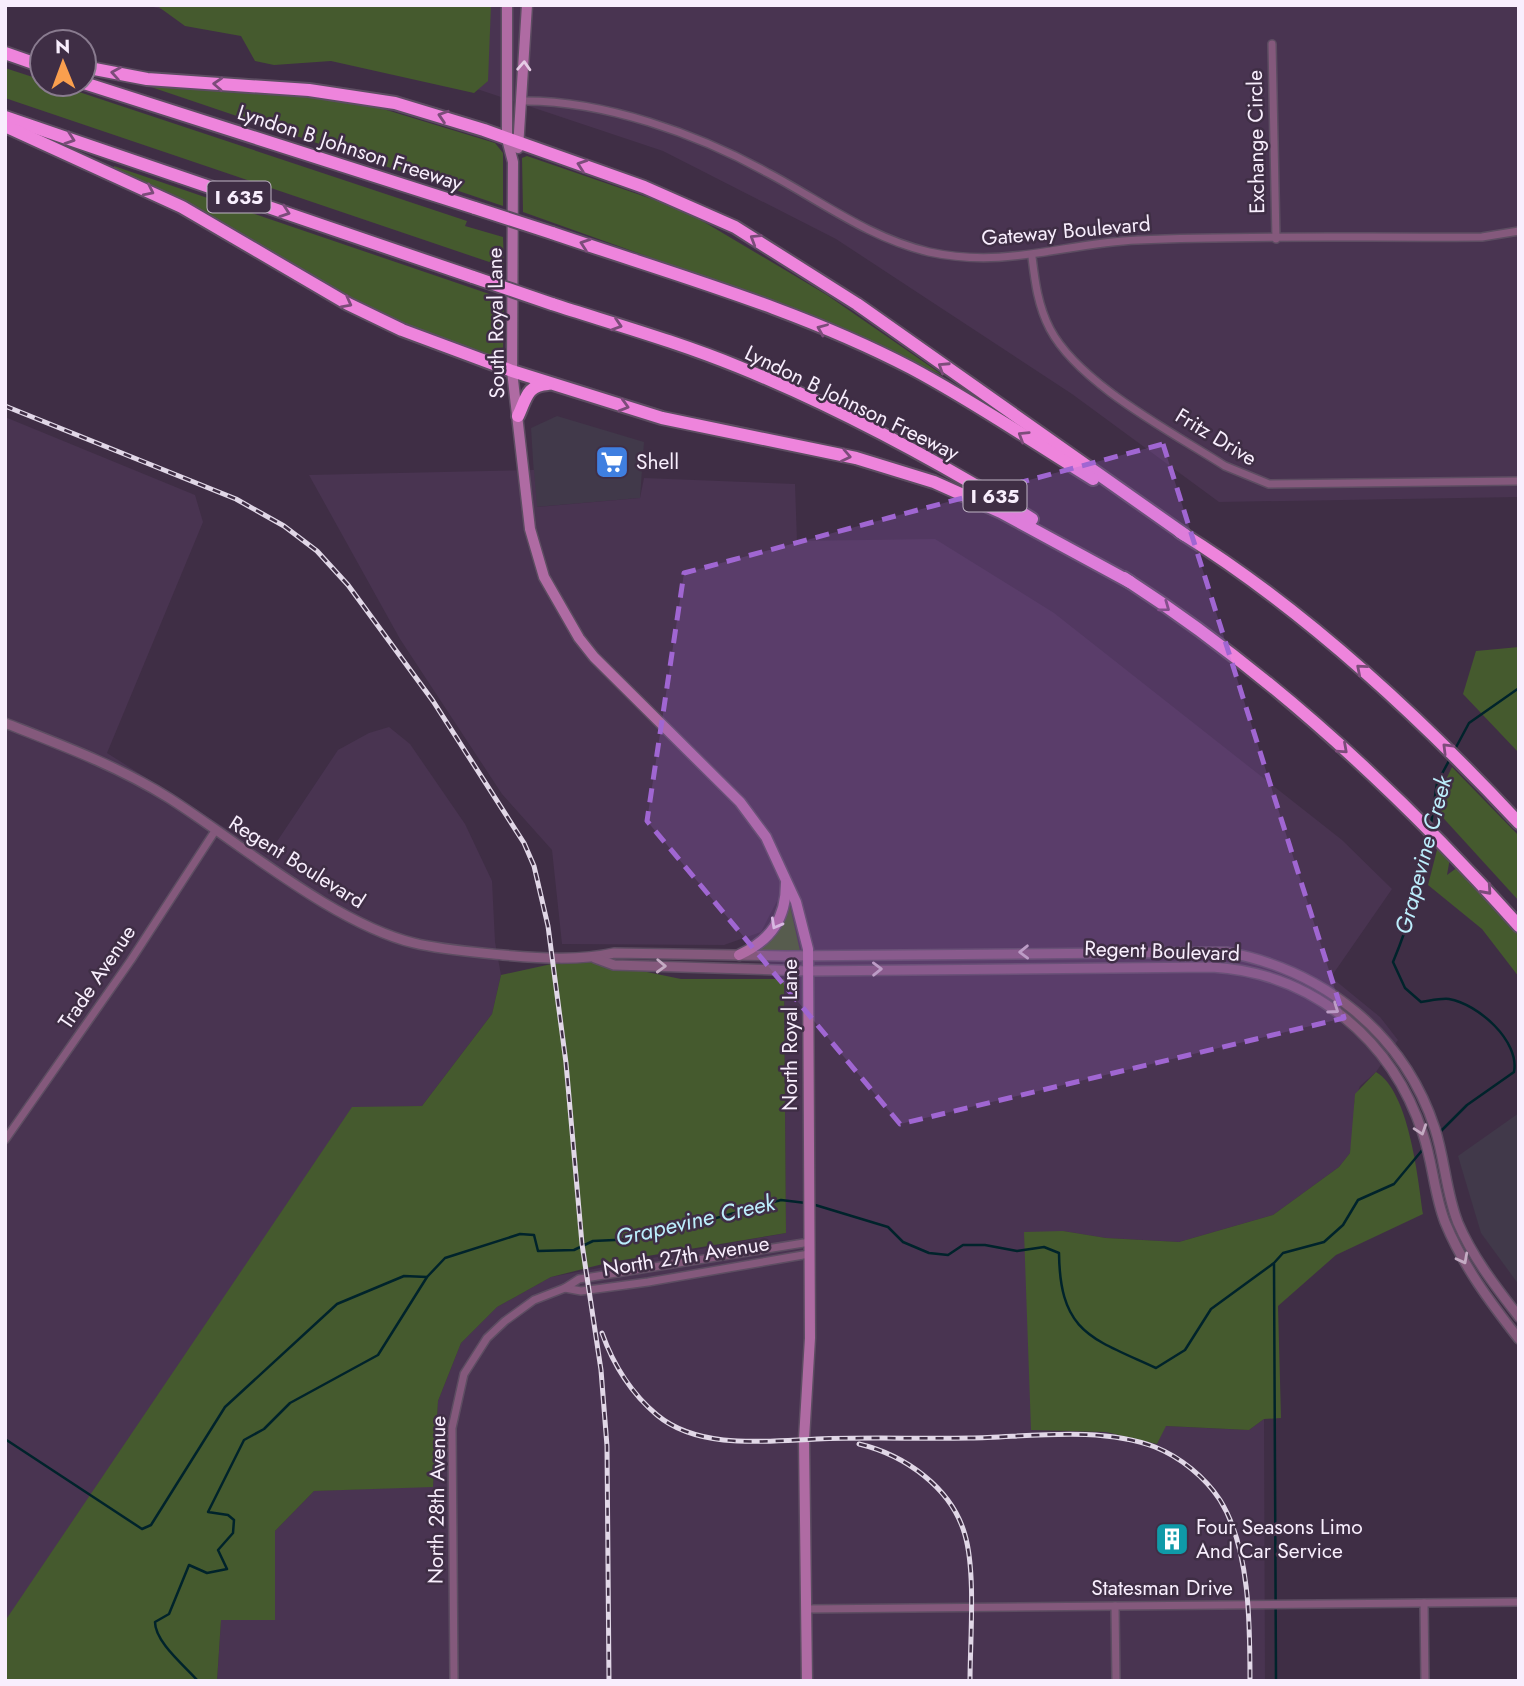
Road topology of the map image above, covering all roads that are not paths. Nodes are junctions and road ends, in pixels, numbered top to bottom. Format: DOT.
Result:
graph roads {
  1 [pos="507,5"];
  2 [pos="527,5"];
  3 [pos="506,37"];
  4 [pos="525,37"];
  5 [pos="1272,44"];
  6 [pos="8,54"];
  7 [pos="28,58"];
  8 [pos="28,61"];
  9 [pos="98,70"];
  10 [pos="98,87"];
  11 [pos="522,101"];
  12 [pos="5,117"];
  13 [pos="5,126"];
  14 [pos="513,141"];
  15 [pos="1519,231"];
  16 [pos="1276,239"];
  17 [pos="1032,257"];
  18 [pos="512,371"];
  19 [pos="555,384"];
  20 [pos="518,416"];
  21 [pos="1519,481"];
  22 [pos="524,484"];
  23 [pos="1185,536"];
  24 [pos="1130,582"];
  25 [pos="5,723"];
  26 [pos="1519,823"];
  27 [pos="215,831"];
  28 [pos="786,875"];
  29 [pos="1519,926"];
  30 [pos="738,955"];
  31 [pos="809,955"];
  32 [pos="594,958"];
  33 [pos="809,971"];
  34 [pos="1394,1050"];
  35 [pos="1385,1057"];
  36 [pos="5,1140"];
  37 [pos="810,1242"];
  38 [pos="810,1254"];
  39 [pos="645,1268"];
  40 [pos="648,1282"];
  41 [pos="565,1288"];
  42 [pos="1519,1317"];
  43 [pos="1519,1339"];
  44 [pos="1519,1602"];
  45 [pos="1424,1603"];
  46 [pos="1115,1606"];
  47 [pos="806,1609"];
  48 [pos="454,1681"];
  49 [pos="807,1681"];
  50 [pos="1116,1681"];
  51 [pos="1425,1681"];
  1 -- 3 [label="main road, South Royal Lane"];
  2 -- 4 [label="main road, South Royal Lane"];
  3 -- 4 [label="main road"];
  3 -- 14 [label="main road, South Royal Lane"];
  11 -- 4 [label="main road, South Royal Lane, one-way"];
  5 -- 16 [label="street, Exchange Circle"];
  6 -- 7 [label="highway"];
  6 -- 8 [label="highway"];
  14 -- 9 [label="highway, one-way"];
  23 -- 10 [label="highway, Lyndon B Johnson Freeway, one-way, bridge"];
  11 -- 14 [label="main road, South Royal Lane"];
  11 -- 17 [label="street, Gateway Boulevard"];
  12 -- 24 [label="highway, Lyndon B Johnson Freeway / I 635, one-way, bridge"];
  13 -- 18 [label="highway, one-way"];
  14 -- 18 [label="main road, South Royal Lane"];
  23 -- 14 [label="highway, one-way"];
  15 -- 16 [label="street, Gateway Boulevard"];
  16 -- 17 [label="street, Gateway Boulevard"];
  17 -- 21 [label="street, Fritz Drive"];
  18 -- 19 [label="highway"];
  18 -- 20 [label="main road, South Royal Lane"];
  19 -- 20 [label="highway"];
  19 -- 24 [label="highway, one-way"];
  20 -- 22 [label="main road, South Royal Lane"];
  22 -- 28 [label="main road, North Royal Lane"];
  26 -- 23 [label="highway, Lyndon B Johnson Freeway, one-way"];
  24 -- 29 [label="highway, Lyndon B Johnson Freeway / I 635, one-way"];
  25 -- 27 [label="street, Regent Boulevard"];
  27 -- 32 [label="street, Regent Boulevard"];
  27 -- 36 [label="street, Trade Avenue"];
  28 -- 30 [label="main road, one-way"];
  28 -- 31 [label="main road, North Royal Lane"];
  30 -- 31 [label="street, Regent Boulevard"];
  30 -- 32 [label="street, Regent Boulevard"];
  31 -- 33 [label="main road, North Royal Lane"];
  34 -- 31 [label="street, Regent Boulevard, one-way"];
  32 -- 33 [label="street, Regent Boulevard, one-way"];
  33 -- 35 [label="street, Regent Boulevard, one-way"];
  33 -- 37 [label="main road, North Royal Lane"];
  34 -- 35 [label="street"];
  34 -- 42 [label="street, Regent Boulevard"];
  35 -- 43 [label="street, Regent Boulevard, one-way"];
  37 -- 38 [label="main road, North Royal Lane"];
  37 -- 39 [label="street, North 27th Avenue"];
  38 -- 40 [label="street, North 27th Avenue"];
  38 -- 47 [label="main road, North Royal Lane"];
  39 -- 40 [label="street"];
  39 -- 41 [label="street, North 27th Avenue"];
  40 -- 41 [label="street, North 27th Avenue"];
  41 -- 48 [label="street, North 28th Avenue"];
  44 -- 45 [label="street, Statesman Drive"];
  45 -- 46 [label="street, Statesman Drive"];
  45 -- 51 [label="street"];
  46 -- 47 [label="street, Statesman Drive"];
  46 -- 50 [label="street"];
  47 -- 49 [label="main road, North Royal Lane"];
}
